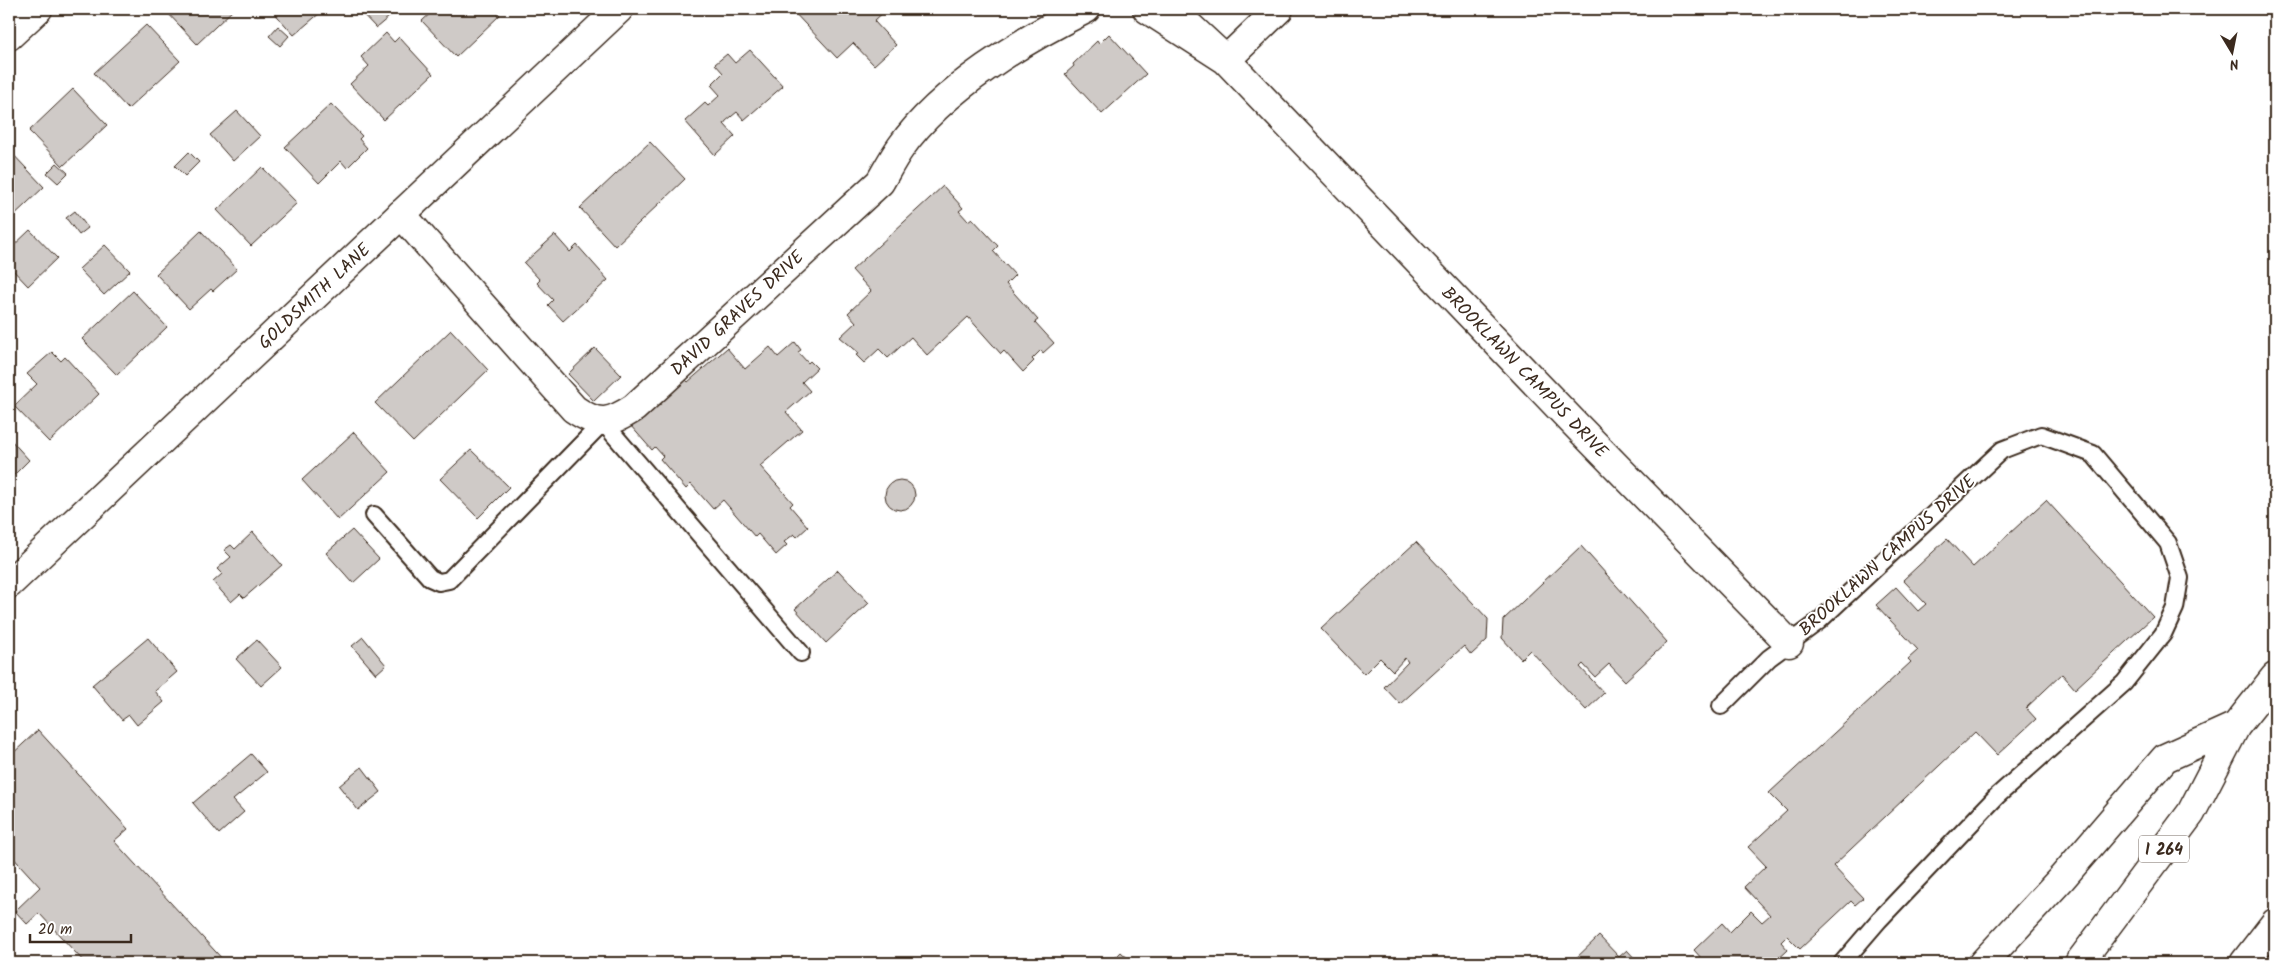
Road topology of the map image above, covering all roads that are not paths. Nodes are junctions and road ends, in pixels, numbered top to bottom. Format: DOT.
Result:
graph roads {
  1 [pos="38,9"];
  2 [pos="619,9"];
  3 [pos="1086,9"];
  4 [pos="1147,9"];
  5 [pos="1171,9"];
  6 [pos="1279,9"];
  7 [pos="9,36"];
  8 [pos="1226,60"];
  9 [pos="401,214"];
  10 [pos="603,422"];
  11 [pos="374,515"];
  12 [pos="9,584"];
  13 [pos="1789,643"];
  14 [pos="801,653"];
  15 [pos="2275,677"];
  16 [pos="1721,706"];
  17 [pos="2236,726"];
  18 [pos="2275,923"];
  19 [pos="1842,963"];
  20 [pos="1983,963"];
  21 [pos="2079,963"];
  22 [pos="2244,963"];
  1 -- 7 [label="main road"];
  2 -- 9 [label="main road, GOLDSMITH LANE"];
  3 -- 10 [label="main road, DAVID GRAVES DRIVE"];
  4 -- 8 [label="main road"];
  5 -- 8 [label="main road, BROOKLAWN CAMPUS DRIVE"];
  6 -- 8 [label="main road"];
  8 -- 13 [label="main road, BROOKLAWN CAMPUS DRIVE"];
  9 -- 10 [label="main road"];
  9 -- 12 [label="main road, GOLDSMITH LANE"];
  10 -- 11 [label="lane"];
  10 -- 14 [label="lane"];
  13 -- 16 [label="lane"];
  13 -- 19 [label="lane, BROOKLAWN CAMPUS DRIVE"];
  15 -- 17 [label="main road, I 264"];
  17 -- 20 [label="main road"];
  17 -- 21 [label="main road, I 264"];
  18 -- 22 [label="main road"];
}
